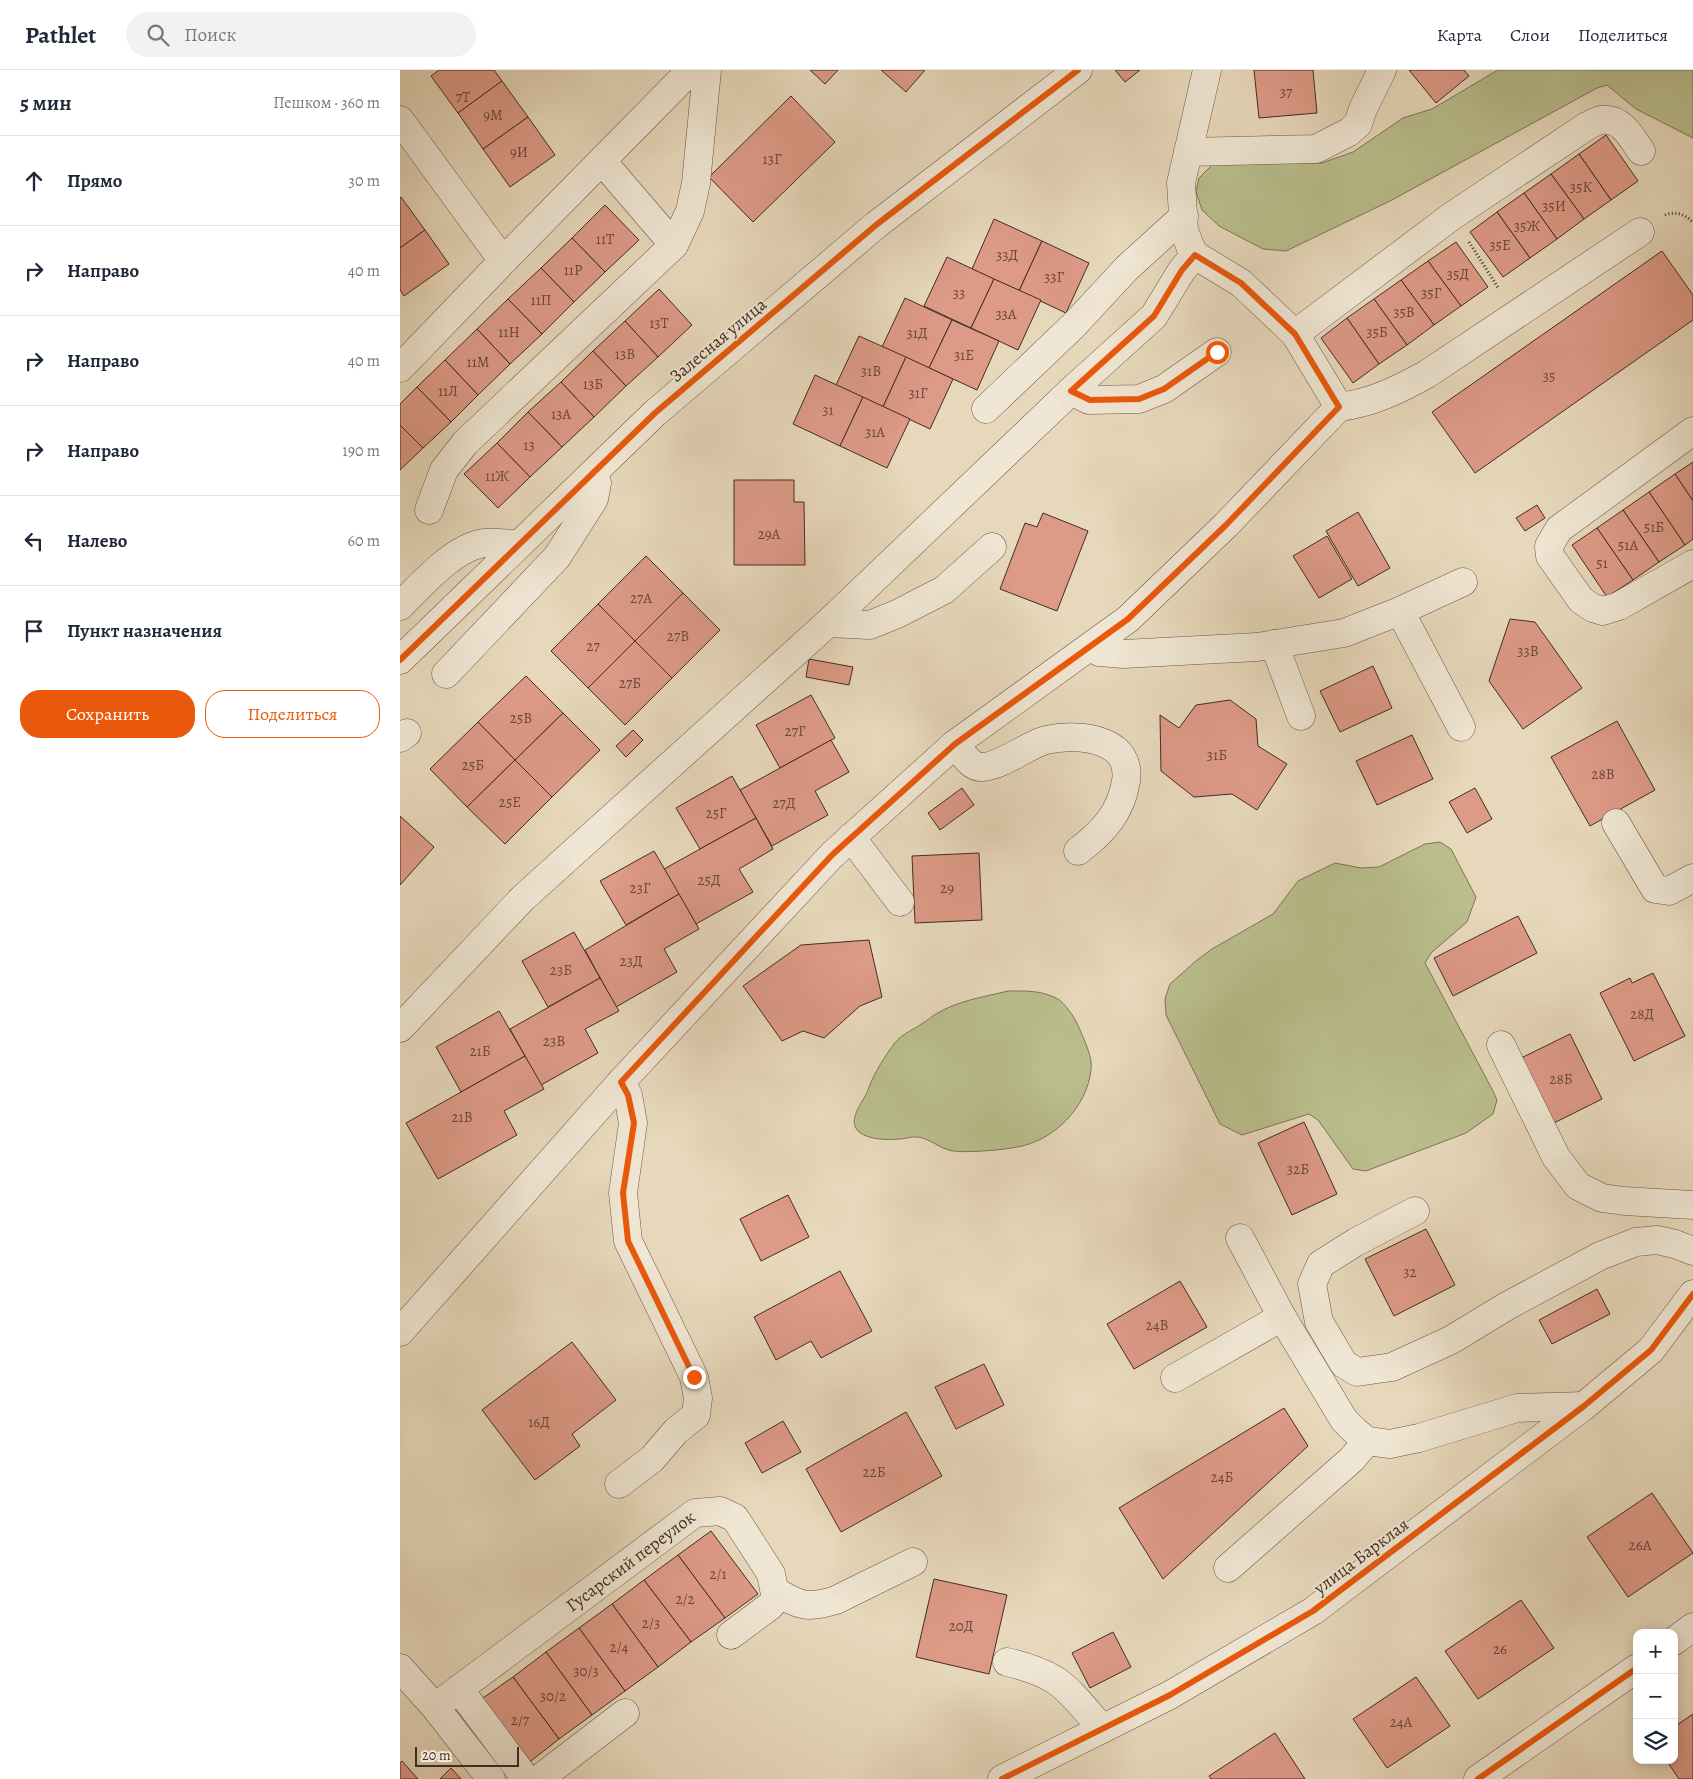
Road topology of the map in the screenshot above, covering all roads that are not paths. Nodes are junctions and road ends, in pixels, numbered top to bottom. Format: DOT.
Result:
graph roads {
  1 [pos="691,70"];
  2 [pos="708,70"];
  3 [pos="1078,70"];
  4 [pos="1207,70"];
  5 [pos="1382,70"];
  6 [pos="400,120"];
  7 [pos="1641,151"];
  8 [pos="1188,152"];
  9 [pos="602,161"];
  10 [pos="1184,216"];
  11 [pos="1640,232"];
  12 [pos="674,245"];
  13 [pos="1195,255"];
  14 [pos="503,260"];
  15 [pos="1295,334"];
  16 [pos="1217,352"];
  17 [pos="400,368"];
  18 [pos="1071,391"];
  19 [pos="1339,407"];
  20 [pos="986,410"];
  21 [pos="1693,431"];
  22 [pos="593,474"];
  23 [pos="429,510"];
  24 [pos="520,544"];
  25 [pos="992,547"];
  26 [pos="1693,564"];
  27 [pos="1463,582"];
  28 [pos="400,606"];
  29 [pos="1400,611"];
  30 [pos="828,623"];
  31 [pos="1274,644"];
  32 [pos="1091,646"];
  33 [pos="400,660"];
  34 [pos="446,674"];
  35 [pos="1301,716"];
  36 [pos="1462,726"];
  37 [pos="955,744"];
  38 [pos="1616,823"];
  39 [pos="851,837"];
  40 [pos="1078,851"];
  41 [pos="1693,878"];
  42 [pos="900,902"];
  43 [pos="400,1028"];
  44 [pos="1501,1045"];
  45 [pos="621,1082"];
  46 [pos="1693,1205"];
  47 [pos="1415,1211"];
  48 [pos="1240,1238"];
  49 [pos="1693,1251"];
  50 [pos="1693,1294"];
  51 [pos="1282,1317"];
  52 [pos="400,1332"];
  53 [pos="1175,1378"];
  54 [pos="1584,1406"];
  55 [pos="1367,1441"];
  56 [pos="619,1484"];
  57 [pos="913,1562"];
  58 [pos="1228,1568"];
  59 [pos="775,1591"];
  60 [pos="1693,1627"];
  61 [pos="731,1636"];
  62 [pos="1678,1638"];
  63 [pos="1007,1662"];
  64 [pos="400,1668"];
  65 [pos="1633,1671"];
  66 [pos="459,1689"];
  67 [pos="435,1707"];
  68 [pos="624,1712"];
  69 [pos="1102,1729"];
  70 [pos="491,1779"];
  71 [pos="526,1779"];
  72 [pos="539,1779"];
  73 [pos="1002,1779"];
  74 [pos="1478,1779"];
  1 -- 9 [label="street"];
  2 -- 12 [label="street"];
  3 -- 22 [label="street, Залесная улица"];
  4 -- 8 [label="street"];
  5 -- 8 [label="street"];
  6 -- 14 [label="street"];
  7 -- 15 [label="street"];
  8 -- 10 [label="street"];
  9 -- 12 [label="street"];
  9 -- 14 [label="street"];
  10 -- 13 [label="street"];
  10 -- 20 [label="street"];
  11 -- 19 [label="street"];
  12 -- 23 [label="street"];
  13 -- 15 [label="street"];
  13 -- 18 [label="street"];
  14 -- 17 [label="street"];
  15 -- 19 [label="street"];
  16 -- 18 [label="street"];
  18 -- 30 [label="street"];
  19 -- 32 [label="street"];
  21 -- 26 [label="street"];
  22 -- 24 [label="street, Залесная улица"];
  22 -- 34 [label="street"];
  24 -- 28 [label="street"];
  24 -- 33 [label="street, Залесная улица"];
  25 -- 30 [label="street"];
  27 -- 29 [label="street"];
  29 -- 31 [label="street"];
  29 -- 36 [label="street"];
  30 -- 43 [label="street"];
  31 -- 32 [label="street"];
  31 -- 35 [label="street"];
  32 -- 37 [label="street"];
  37 -- 39 [label="street"];
  37 -- 40 [label="street"];
  38 -- 41 [label="street"];
  39 -- 42 [label="street"];
  39 -- 45 [label="street"];
  44 -- 46 [label="street"];
  45 -- 52 [label="street"];
  45 -- 56 [label="street"];
  47 -- 49 [label="street"];
  48 -- 51 [label="street"];
  50 -- 54 [label="street, улица Барклая"];
  51 -- 53 [label="street"];
  51 -- 55 [label="street"];
  54 -- 55 [label="street"];
  54 -- 69 [label="street, улица Барклая"];
  55 -- 58 [label="street"];
  57 -- 59 [label="street"];
  59 -- 61 [label="street"];
  59 -- 66 [label="street, Гусарский переулок"];
  60 -- 62 [label="street"];
  63 -- 69 [label="street"];
  64 -- 67 [label="street"];
  65 -- 74 [label="street"];
  66 -- 67 [label="street, Гусарский переулок"];
  66 -- 71 [label="street"];
  67 -- 70 [label="street"];
  68 -- 72 [label="street"];
  69 -- 73 [label="street, улица Барклая"];
}
